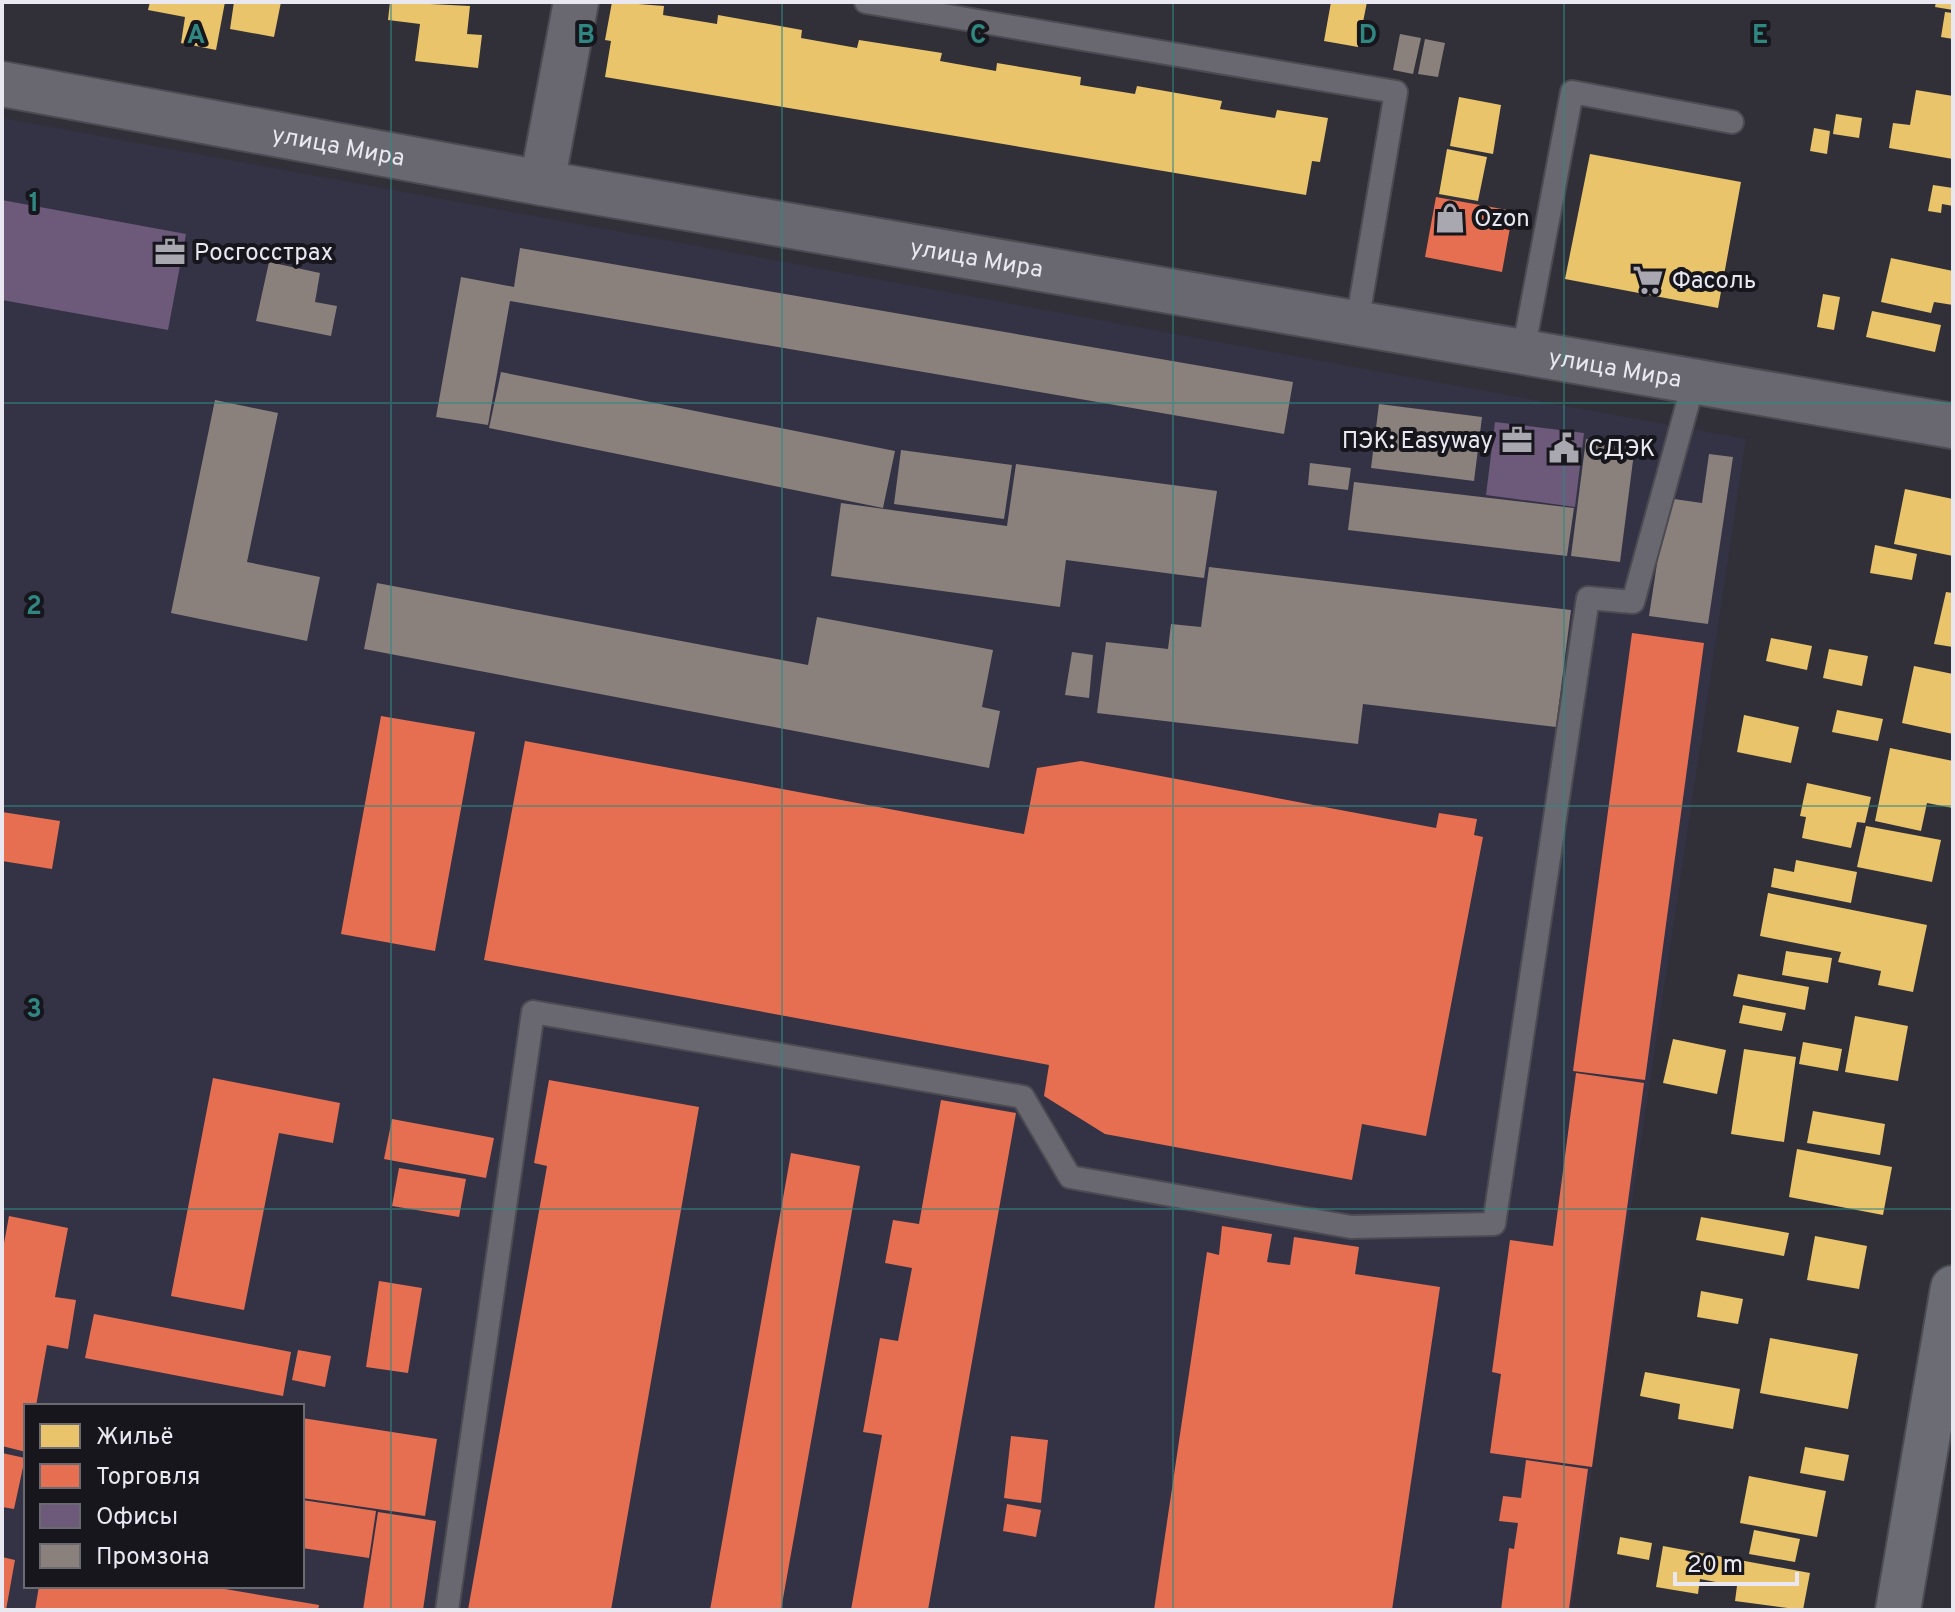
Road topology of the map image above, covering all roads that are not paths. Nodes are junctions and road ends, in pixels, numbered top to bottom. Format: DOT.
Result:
graph roads {
  1 [pos="576,2"];
  2 [pos="866,2"];
  3 [pos="2,84"];
  4 [pos="1732,122"];
  5 [pos="542,183"];
  6 [pos="1357,323"];
  7 [pos="1523,352"];
  8 [pos="1694,381"];
  9 [pos="1953,426"];
  10 [pos="1953,1288"];
  11 [pos="447,1610"];
  12 [pos="1898,1610"];
  1 -- 5 [label="street"];
  2 -- 6 [label="lane"];
  3 -- 5 [label="street, улица Мира"];
  4 -- 7 [label="lane"];
  5 -- 6 [label="street, улица Мира"];
  6 -- 7 [label="street, улица Мира"];
  7 -- 8 [label="street, улица Мира"];
  8 -- 9 [label="street, улица Мира"];
  8 -- 11 [label="lane"];
  10 -- 12 [label="main road"];
}
